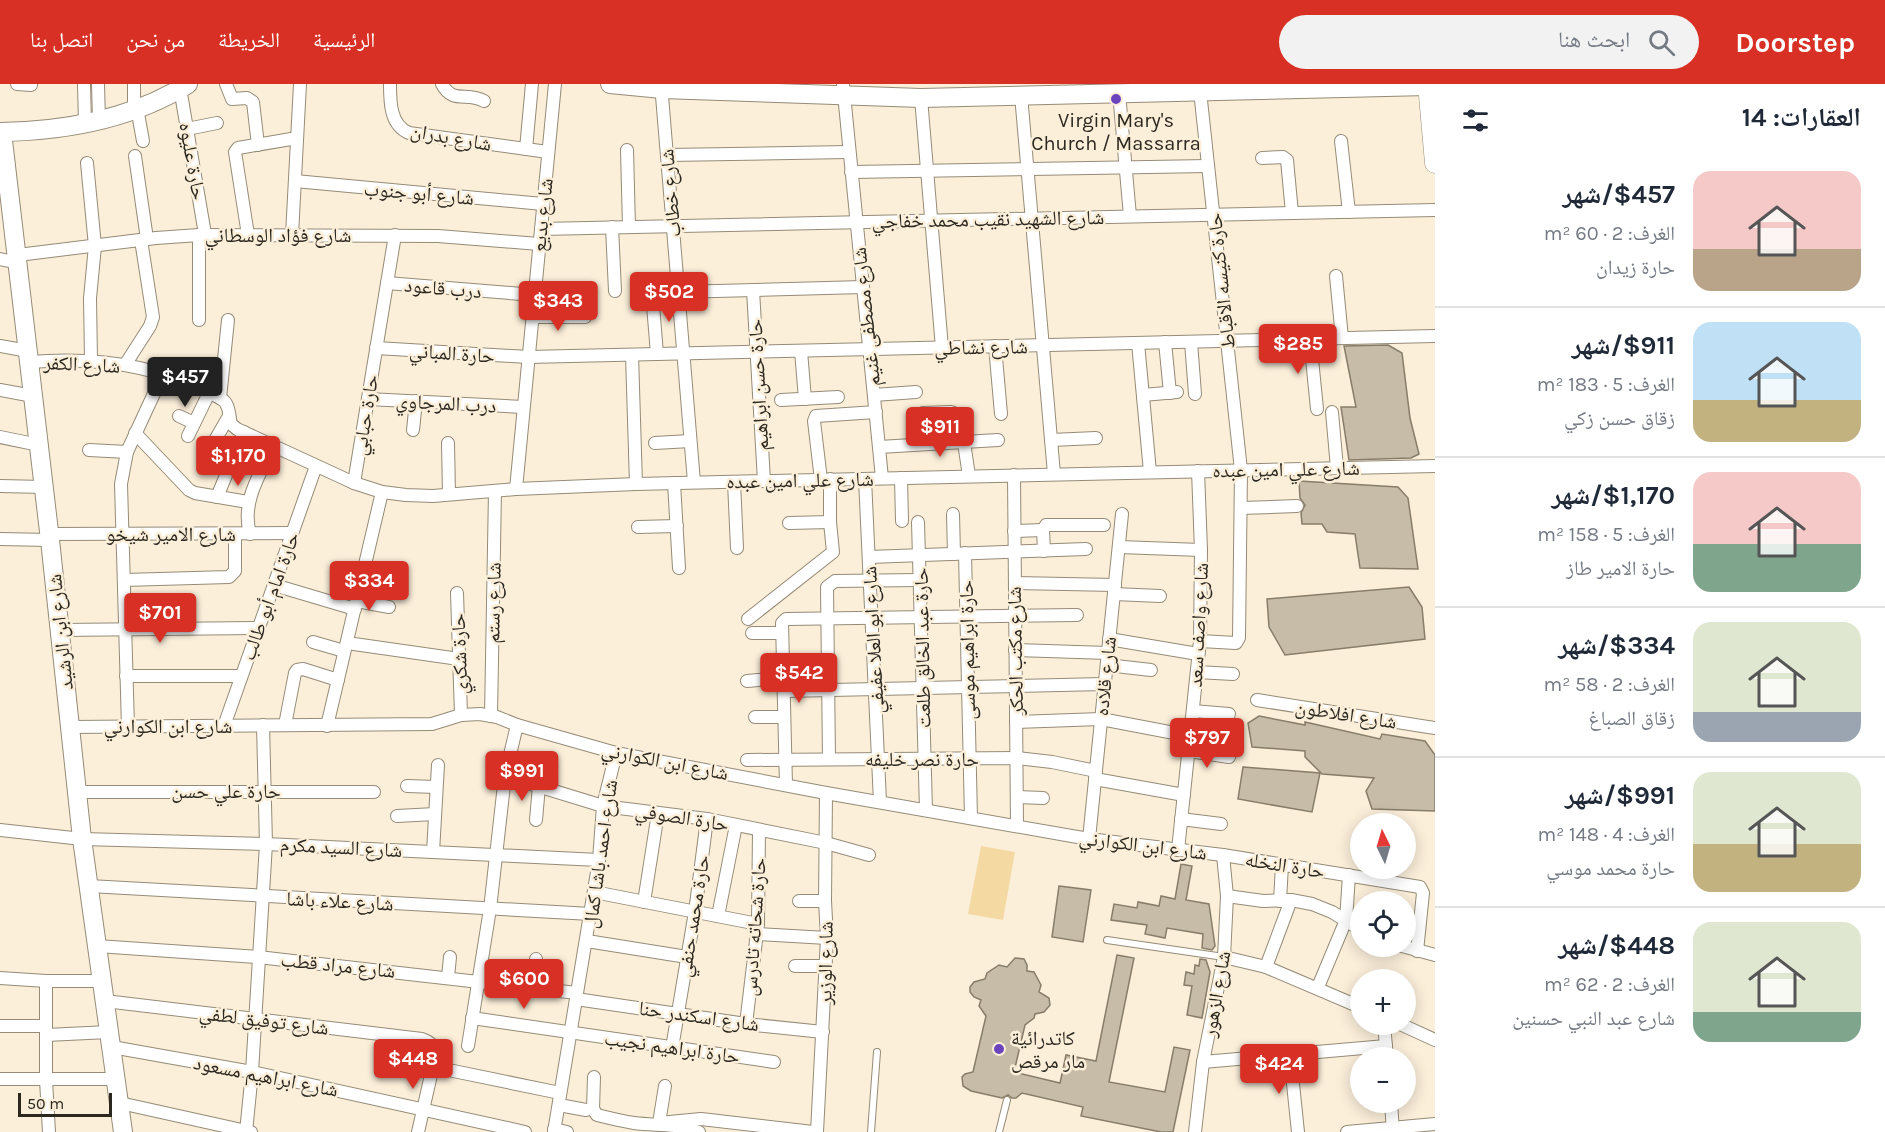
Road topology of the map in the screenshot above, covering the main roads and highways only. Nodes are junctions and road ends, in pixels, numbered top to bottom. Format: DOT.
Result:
graph roads {
  1 [pos="1428,85"];
  2 [pos="1435,164"];
  1 -- 2 [label="main road"];
}
